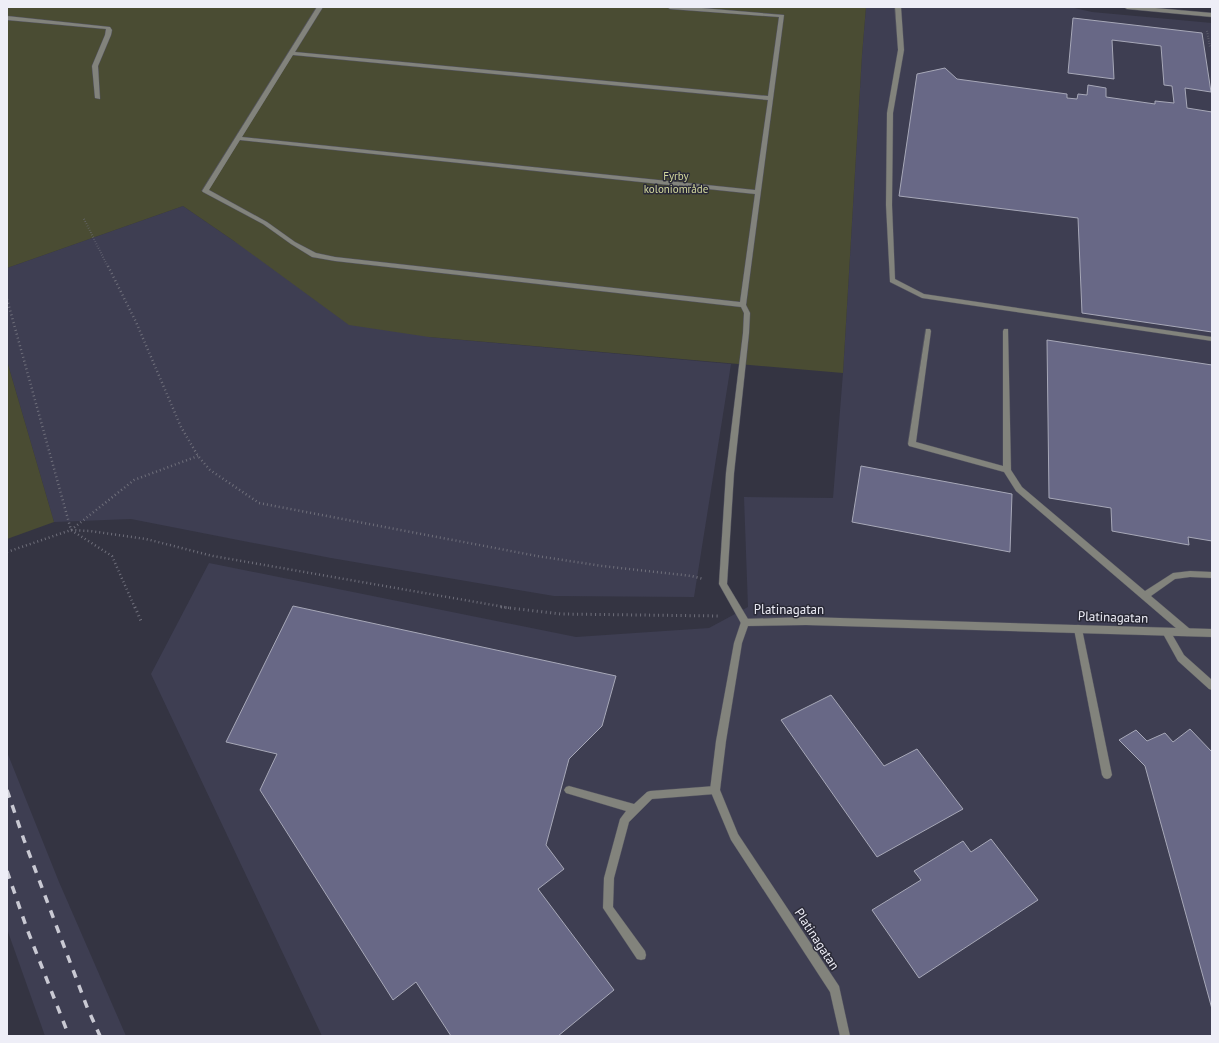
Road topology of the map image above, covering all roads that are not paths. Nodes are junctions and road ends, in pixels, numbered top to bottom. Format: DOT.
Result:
graph roads {
  1 [pos="320,7"];
  2 [pos="670,7"];
  3 [pos="737,7"];
  4 [pos="898,7"];
  5 [pos="1127,7"];
  6 [pos="732,12"];
  7 [pos="1212,16"];
  8 [pos="7,18"];
  9 [pos="292,53"];
  10 [pos="98,98"];
  11 [pos="770,98"];
  12 [pos="238,138"];
  13 [pos="757,192"];
  14 [pos="742,305"];
  15 [pos="928,331"];
  16 [pos="1006,331"];
  17 [pos="1212,339"];
  18 [pos="1007,470"];
  19 [pos="1212,575"];
  20 [pos="1145,596"];
  21 [pos="745,622"];
  22 [pos="1078,629"];
  23 [pos="1166,632"];
  24 [pos="1187,632"];
  25 [pos="1212,633"];
  26 [pos="1212,686"];
  27 [pos="1107,775"];
  28 [pos="569,790"];
  29 [pos="715,790"];
  30 [pos="635,809"];
  31 [pos="641,955"];
  32 [pos="845,1036"];
  1 -- 9 [label="street"];
  2 -- 6 [label="street"];
  3 -- 6 [label="street"];
  4 -- 17 [label="street"];
  5 -- 7 [label="street"];
  6 -- 11 [label="street"];
  8 -- 10 [label="street"];
  9 -- 11 [label="street"];
  9 -- 12 [label="street"];
  11 -- 13 [label="street"];
  12 -- 13 [label="street"];
  12 -- 14 [label="street"];
  13 -- 14 [label="street"];
  14 -- 21 [label="street"];
  15 -- 18 [label="street"];
  16 -- 18 [label="street"];
  18 -- 20 [label="street"];
  19 -- 20 [label="street"];
  20 -- 24 [label="street"];
  21 -- 22 [label="street, Platinagatan"];
  21 -- 29 [label="street, Platinagatan"];
  22 -- 23 [label="street, Platinagatan"];
  22 -- 27 [label="street"];
  23 -- 24 [label="street, Platinagatan"];
  23 -- 26 [label="street"];
  24 -- 25 [label="street, Platinagatan"];
  28 -- 30 [label="street"];
  29 -- 30 [label="street"];
  29 -- 32 [label="street, Platinagatan"];
  30 -- 31 [label="street"];
}
